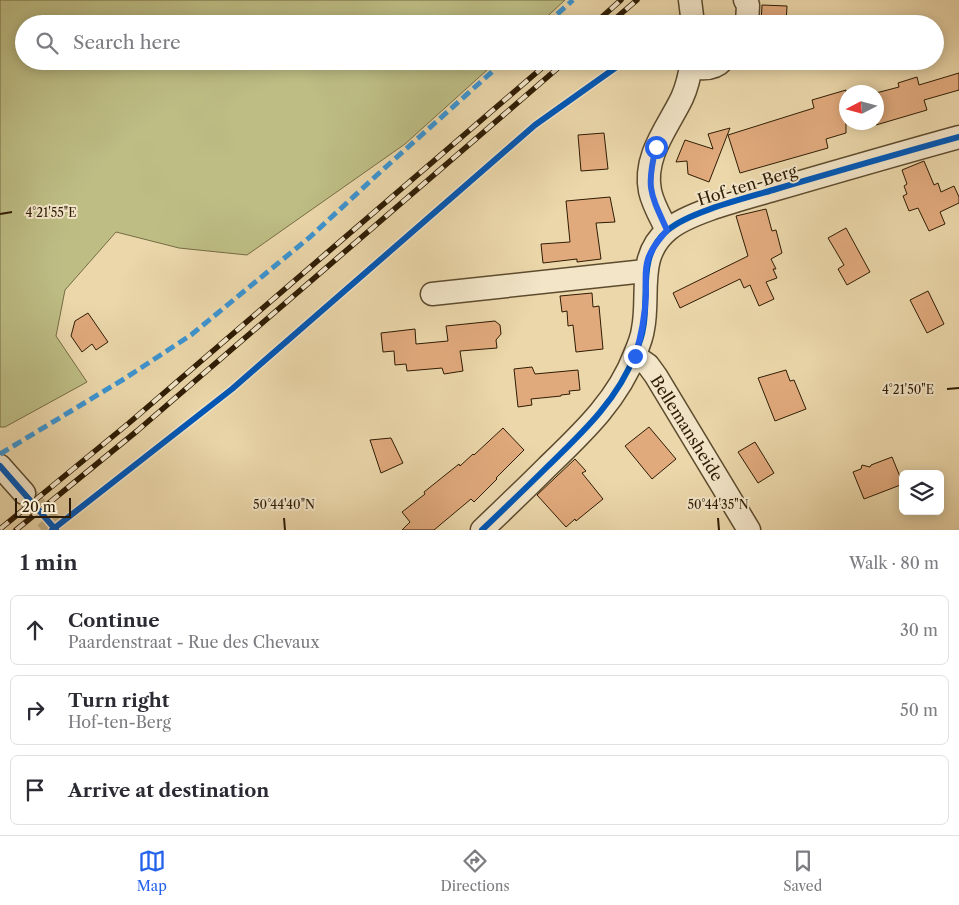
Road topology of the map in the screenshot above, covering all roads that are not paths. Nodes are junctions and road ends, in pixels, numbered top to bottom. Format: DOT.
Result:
graph roads {
  1 [pos="690,0"];
  2 [pos="745,0"];
  3 [pos="692,15"];
  4 [pos="747,15"];
  5 [pos="690,70"];
  6 [pos="959,137"];
  7 [pos="667,230"];
  8 [pos="646,271"];
  9 [pos="432,294"];
  10 [pos="635,356"];
  11 [pos="0,466"];
  12 [pos="24,493"];
  13 [pos="482,530"];
  14 [pos="749,530"];
  1 -- 3 [label="street"];
  2 -- 4 [label="street"];
  5 -- 7 [label="street"];
  6 -- 7 [label="street, Hof-ten-Berg"];
  7 -- 8 [label="street, Hof-ten-Berg"];
  8 -- 9 [label="street"];
  8 -- 10 [label="street, Hof-ten-Berg"];
  10 -- 13 [label="street, Hof-ten-Berg"];
  10 -- 14 [label="street, Bellemansheide"];
  11 -- 12 [label="street"];
}
